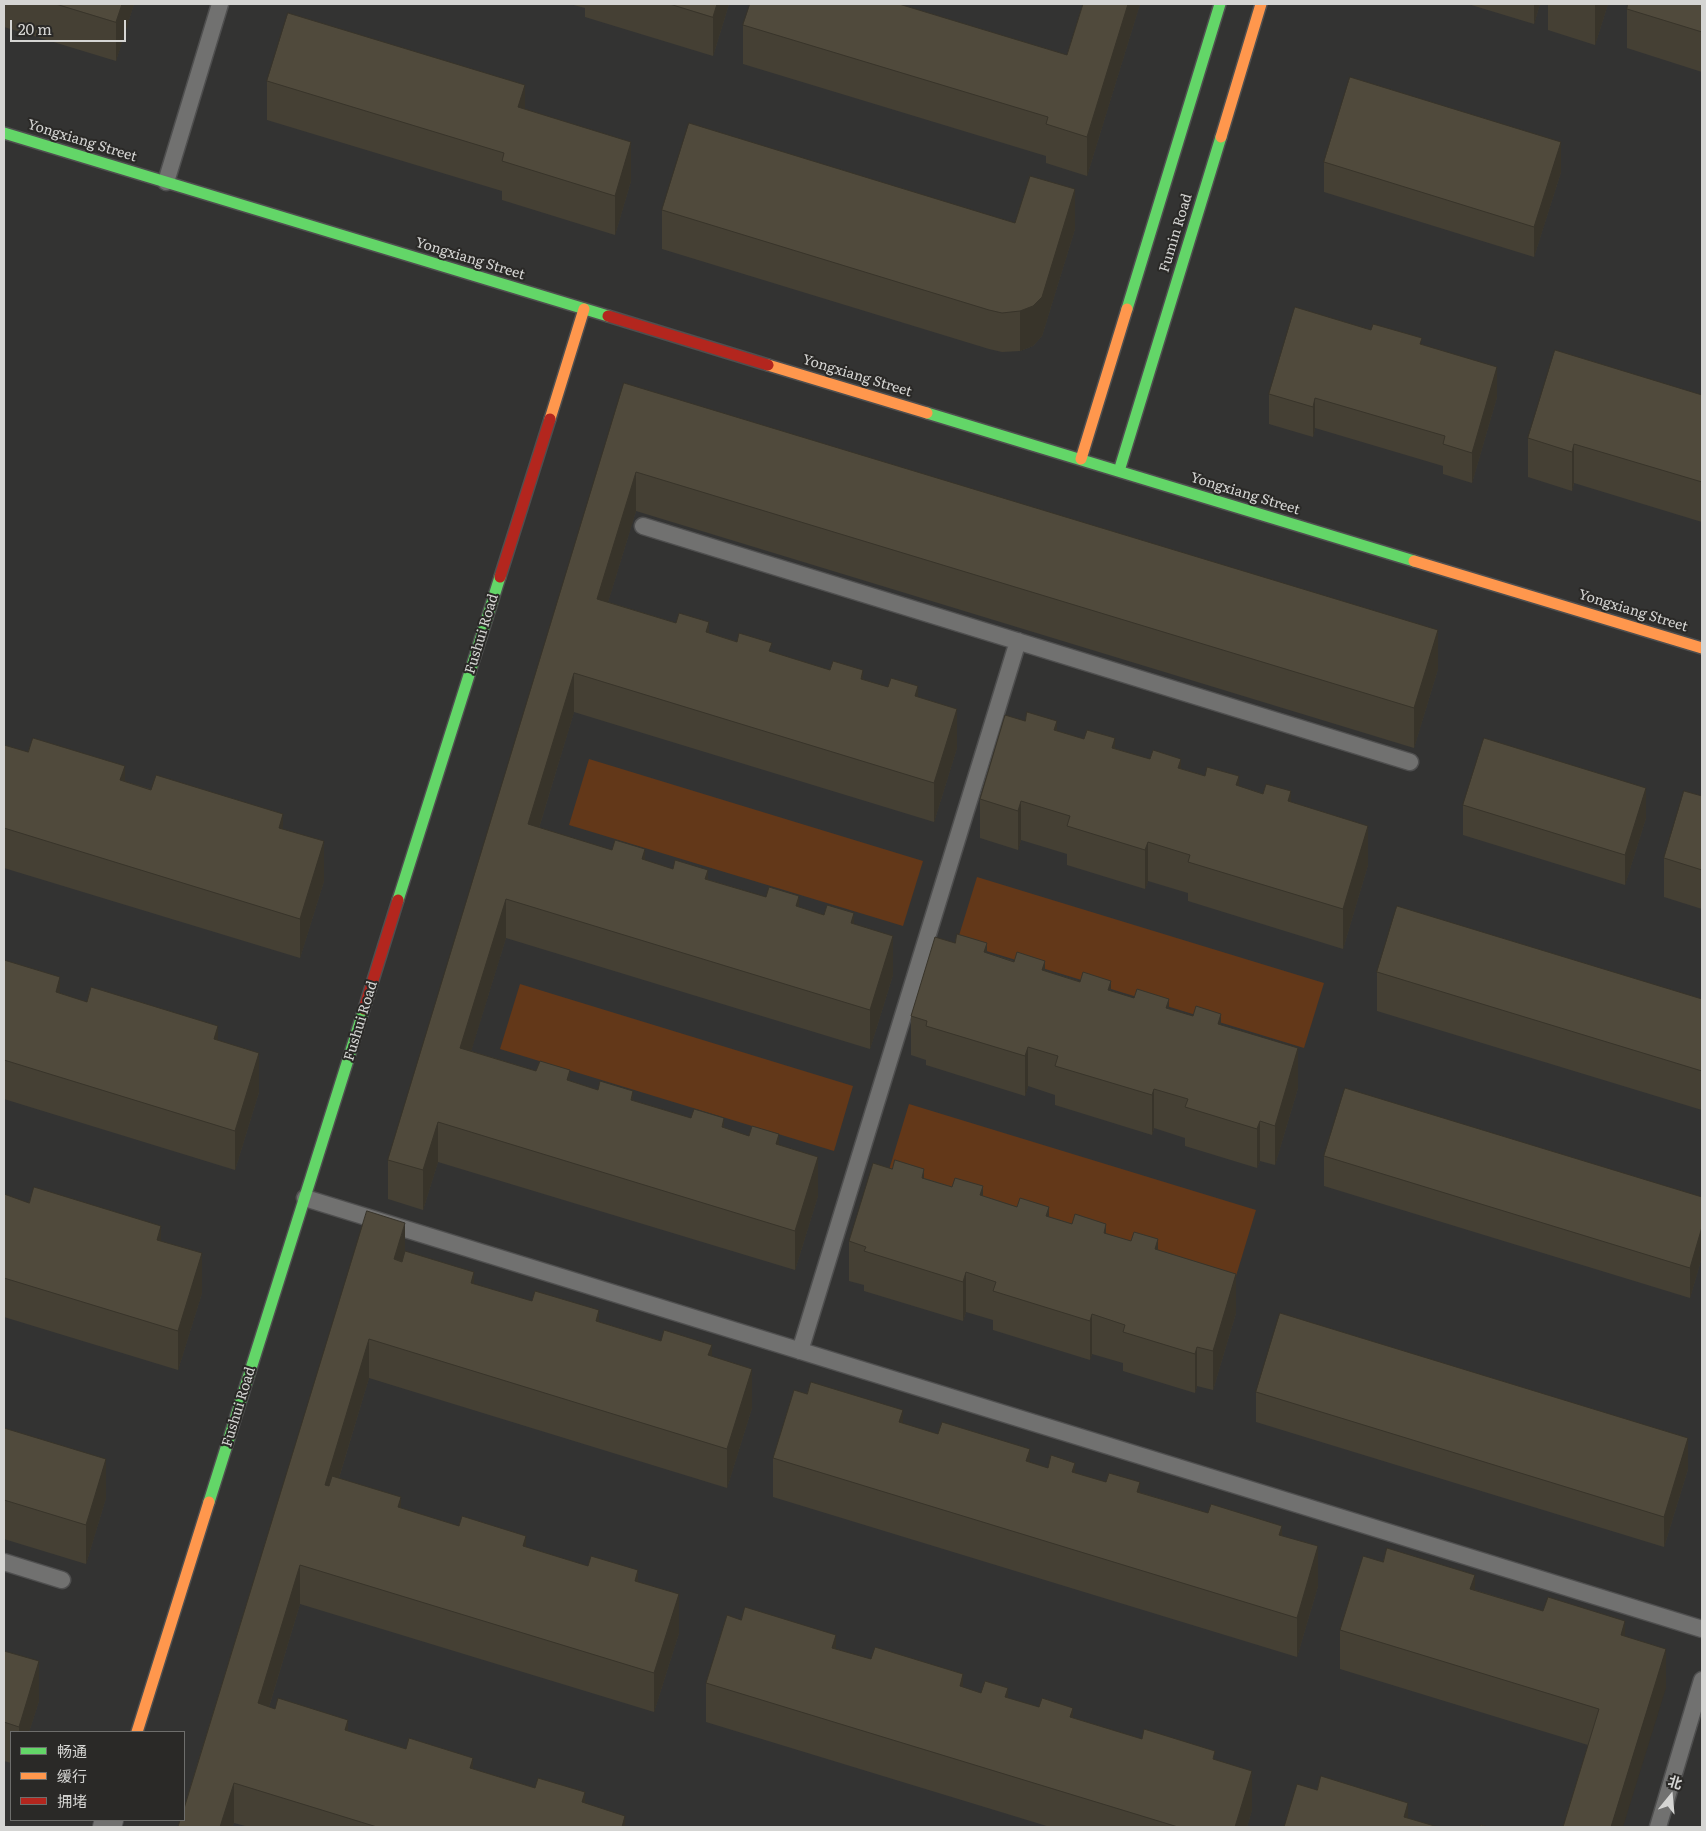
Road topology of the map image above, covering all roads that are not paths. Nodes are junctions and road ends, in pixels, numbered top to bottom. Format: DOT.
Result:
graph roads {
  1 [pos="220,4"];
  2 [pos="1220,4"];
  3 [pos="1262,4"];
  4 [pos="4,133"];
  5 [pos="166,182"];
  6 [pos="584,309"];
  7 [pos="1081,459"];
  8 [pos="1118,471"];
  9 [pos="643,526"];
  10 [pos="1018,641"];
  11 [pos="1702,648"];
  12 [pos="1410,762"];
  13 [pos="305,1198"];
  14 [pos="800,1351"];
  15 [pos="4,1562"];
  16 [pos="62,1580"];
  17 [pos="1702,1629"];
  18 [pos="1702,1680"];
  19 [pos="137,1731"];
  20 [pos="1658,1827"];
  1 -- 5 [label="lane"];
  2 -- 7 [label="street, Fumin Road"];
  3 -- 8 [label="street, Fumin Road"];
  4 -- 5 [label="street, Yongxiang Street"];
  5 -- 6 [label="street, Yongxiang Street"];
  6 -- 7 [label="street, Yongxiang Street"];
  6 -- 13 [label="street, Fushui Road"];
  7 -- 8 [label="street, Yongxiang Street"];
  8 -- 11 [label="street, Yongxiang Street"];
  9 -- 10 [label="lane"];
  10 -- 12 [label="lane"];
  10 -- 14 [label="lane"];
  13 -- 14 [label="lane"];
  13 -- 19 [label="street, Fushui Road"];
  14 -- 17 [label="lane"];
  15 -- 16 [label="lane"];
  18 -- 20 [label="lane"];
}
